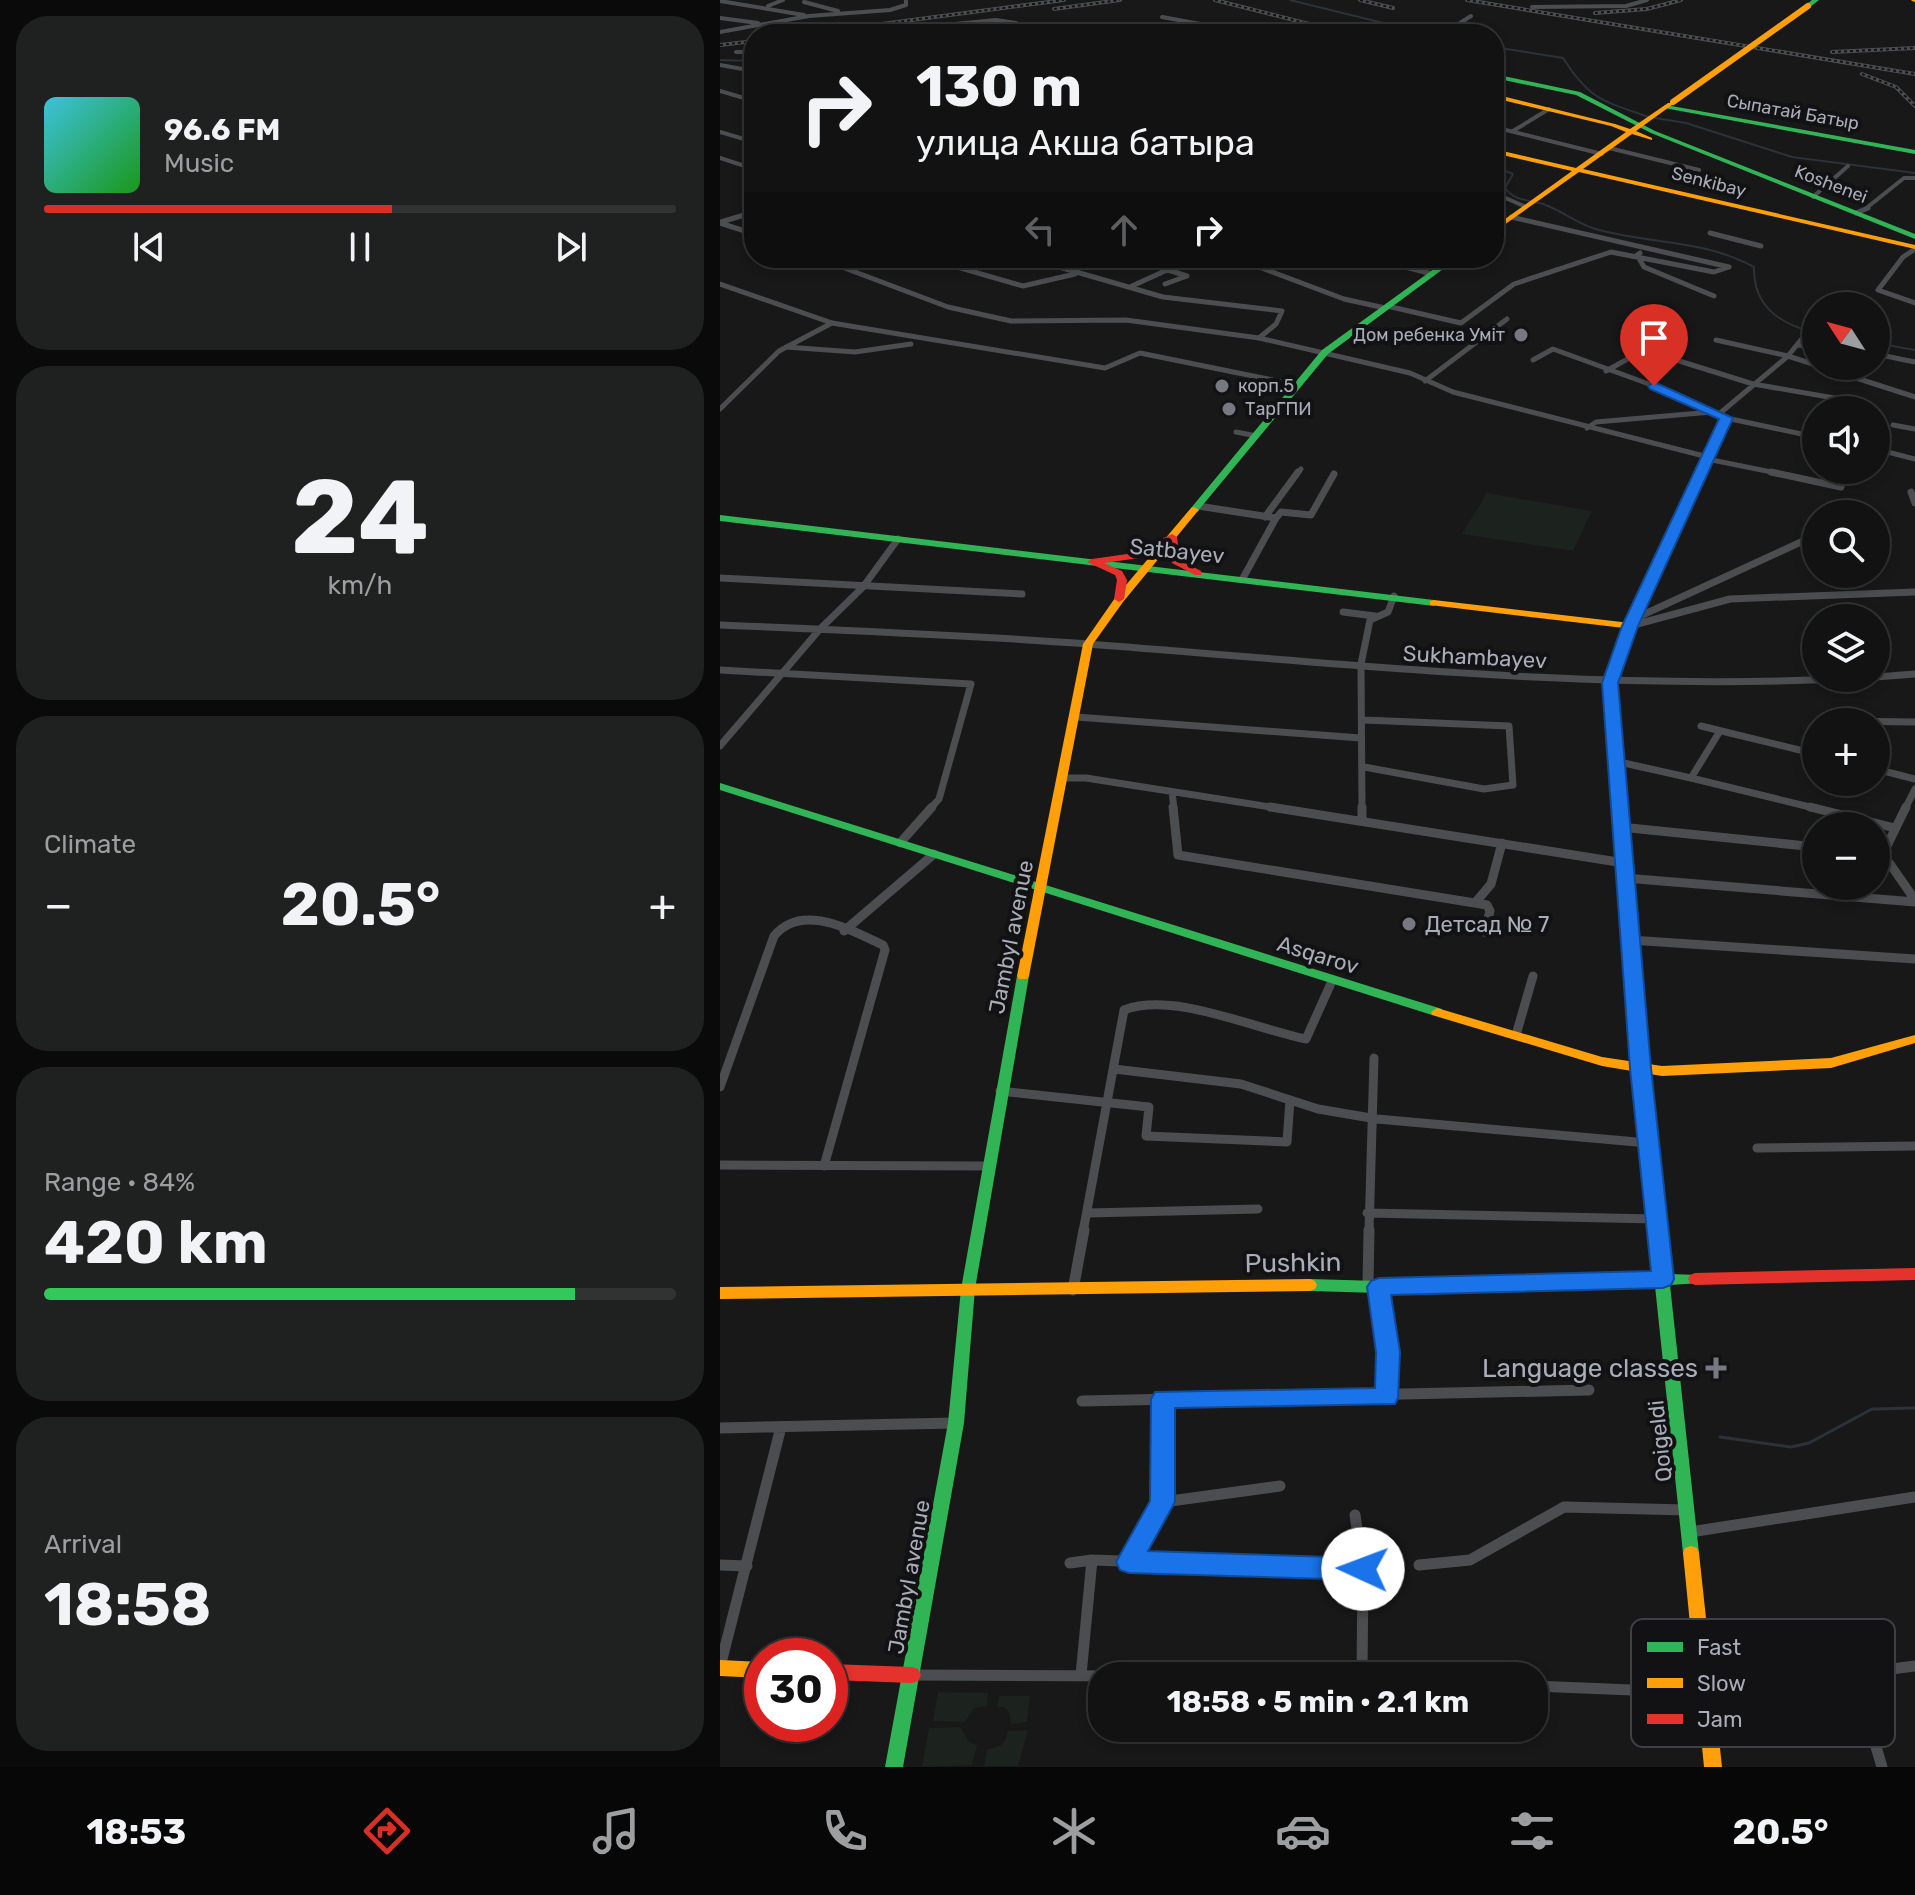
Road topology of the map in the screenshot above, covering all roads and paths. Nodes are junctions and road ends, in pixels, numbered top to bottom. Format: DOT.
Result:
graph roads {
  1 [pos="783,0"];
  2 [pos="906,0"];
  3 [pos="1647,0"];
  4 [pos="720,1"];
  5 [pos="804,2"];
  6 [pos="1812,3"];
  7 [pos="768,6"];
  8 [pos="1532,7"];
  9 [pos="844,13"];
  10 [pos="809,16"];
  11 [pos="1471,16"];
  12 [pos="1162,17"];
  13 [pos="720,18"];
  14 [pos="967,23"];
  15 [pos="763,24"];
  16 [pos="956,24"];
  17 [pos="1014,24"];
  18 [pos="1198,24"];
  19 [pos="1459,24"];
  20 [pos="744,28"];
  21 [pos="720,32"];
  22 [pos="744,51"];
  23 [pos="736,52"];
  24 [pos="720,65"];
  25 [pos="744,69"];
  26 [pos="1504,78"];
  27 [pos="720,91"];
  28 [pos="744,98"];
  29 [pos="1504,99"];
  30 [pos="1670,104"];
  31 [pos="1549,109"];
  32 [pos="1626,116"];
  33 [pos="1613,125"];
  34 [pos="1646,125"];
  35 [pos="1504,129"];
  36 [pos="1513,131"];
  37 [pos="720,132"];
  38 [pos="744,139"];
  39 [pos="1605,151"];
  40 [pos="1915,152"];
  41 [pos="1504,153"];
  42 [pos="720,158"];
  43 [pos="744,166"];
  44 [pos="1733,166"];
  45 [pos="1848,166"];
  46 [pos="1581,168"];
  47 [pos="1699,170"];
  48 [pos="1915,178"];
  49 [pos="1504,197"];
  50 [pos="1813,197"];
  51 [pos="1526,207"];
  52 [pos="1856,213"];
  53 [pos="744,215"];
  54 [pos="1511,217"];
  55 [pos="720,222"];
  56 [pos="1504,222"];
  57 [pos="744,230"];
  58 [pos="1710,233"];
  59 [pos="1914,240"];
  60 [pos="1761,246"];
  61 [pos="1647,248"];
  62 [pos="1637,255"];
  63 [pos="844,268"];
  64 [pos="961,268"];
  65 [pos="1058,268"];
  66 [pos="1162,268"];
  67 [pos="1262,268"];
  68 [pos="1409,268"];
  69 [pos="1440,268"];
  70 [pos="1168,270"];
  71 [pos="1076,274"];
  72 [pos="1432,274"];
  73 [pos="720,284"];
  74 [pos="1165,284"];
  75 [pos="1131,286"];
  76 [pos="1714,296"];
  77 [pos="1915,303"];
  78 [pos="1386,307"];
  79 [pos="1507,319"];
  80 [pos="832,323"];
  81 [pos="1259,338"];
  82 [pos="1802,339"];
  83 [pos="1716,340"];
  84 [pos="911,344"];
  85 [pos="1797,345"];
  86 [pos="1802,346"];
  87 [pos="786,347"];
  88 [pos="1325,352"];
  89 [pos="1788,356"];
  90 [pos="1890,357"];
  91 [pos="1533,360"];
  92 [pos="1915,362"];
  93 [pos="1606,371"];
  94 [pos="1425,381"];
  95 [pos="1753,384"];
  96 [pos="1297,385"];
  97 [pos="1823,396"];
  98 [pos="1915,397"];
  99 [pos="720,409"];
  100 [pos="1719,415"];
  101 [pos="1893,425"];
  102 [pos="1587,428"];
  103 [pos="1915,429"];
  104 [pos="1236,432"];
  105 [pos="1802,434"];
  106 [pos="1257,436"];
  107 [pos="1890,453"];
  108 [pos="1708,458"];
  109 [pos="1915,459"];
  110 [pos="1301,469"];
  111 [pos="1334,474"];
  112 [pos="1841,487"];
  113 [pos="1911,492"];
  114 [pos="1915,503"];
  115 [pos="1198,506"];
  116 [pos="1265,517"];
  117 [pos="720,518"];
  118 [pos="1276,518"];
  119 [pos="1172,537"];
  120 [pos="898,539"];
  121 [pos="1802,542"];
  122 [pos="1092,562"];
  123 [pos="1147,568"];
  124 [pos="1198,573"];
  125 [pos="720,578"];
  126 [pos="1243,578"];
  127 [pos="863,587"];
  128 [pos="1915,592"];
  129 [pos="1022,594"];
  130 [pos="1394,596"];
  131 [pos="1119,600"];
  132 [pos="1343,612"];
  133 [pos="1375,616"];
  134 [pos="1633,622"];
  135 [pos="720,625"];
  136 [pos="820,629"];
  137 [pos="1088,644"];
  138 [pos="1361,669"];
  139 [pos="720,670"];
  140 [pos="783,674"];
  141 [pos="1915,674"];
  142 [pos="1890,676"];
  143 [pos="1610,683"];
  144 [pos="1802,683"];
  145 [pos="1076,717"];
  146 [pos="1364,720"];
  147 [pos="1890,722"];
  148 [pos="1915,722"];
  149 [pos="1701,726"];
  150 [pos="720,727"];
  151 [pos="733,731"];
  152 [pos="1720,731"];
  153 [pos="1361,738"];
  154 [pos="720,746"];
  155 [pos="1802,751"];
  156 [pos="1615,761"];
  157 [pos="1364,767"];
  158 [pos="1890,773"];
  159 [pos="1063,778"];
  160 [pos="1691,778"];
  161 [pos="1915,779"];
  162 [pos="720,786"];
  163 [pos="1915,789"];
  164 [pos="1172,792"];
  165 [pos="1362,820"];
  166 [pos="1620,827"];
  167 [pos="1895,828"];
  168 [pos="1890,837"];
  169 [pos="900,843"];
  170 [pos="1502,843"];
  171 [pos="1802,846"];
  172 [pos="934,854"];
  173 [pos="1624,863"];
  174 [pos="1890,867"];
  175 [pos="1625,878"];
  176 [pos="1042,887"];
  177 [pos="1915,901"];
  178 [pos="1474,903"];
  179 [pos="844,931"];
  180 [pos="1484,932"];
  181 [pos="1630,940"];
  182 [pos="1915,959"];
  183 [pos="1533,976"];
  184 [pos="1332,981"];
  185 [pos="1516,1035"];
  186 [pos="1915,1039"];
  187 [pos="1374,1058"];
  188 [pos="1640,1068"];
  189 [pos="1114,1069"];
  190 [pos="720,1087"];
  191 [pos="1000,1091"];
  192 [pos="1106,1100"];
  193 [pos="1290,1100"];
  194 [pos="1375,1118"];
  195 [pos="1648,1143"];
  196 [pos="1915,1146"];
  197 [pos="1757,1148"];
  198 [pos="720,1165"];
  199 [pos="824,1166"];
  200 [pos="989,1166"];
  201 [pos="1258,1209"];
  202 [pos="1088,1213"];
  203 [pos="1367,1213"];
  204 [pos="1656,1219"];
  205 [pos="1915,1274"];
  206 [pos="1663,1279"];
  207 [pos="1373,1285"];
  208 [pos="968,1289"];
  209 [pos="1073,1291"];
  210 [pos="720,1293"];
  211 [pos="1589,1390"];
  212 [pos="1386,1398"];
  213 [pos="1163,1399"];
  214 [pos="1082,1401"];
  215 [pos="956,1423"];
  216 [pos="781,1427"];
  217 [pos="720,1428"];
  218 [pos="1280,1486"];
  219 [pos="1915,1497"];
  220 [pos="1163,1502"];
  221 [pos="1687,1510"];
  222 [pos="1355,1515"];
  223 [pos="1690,1532"];
  224 [pos="1092,1560"];
  225 [pos="1129,1562"];
  226 [pos="1070,1563"];
  227 [pos="720,1565"];
  228 [pos="1419,1565"];
  229 [pos="747,1566"];
  230 [pos="1363,1569"];
  231 [pos="1698,1619"];
  232 [pos="1362,1662"];
  233 [pos="1915,1666"];
  234 [pos="720,1668"];
  235 [pos="744,1669"];
  236 [pos="1895,1669"];
  237 [pos="848,1673"];
  238 [pos="912,1675"];
  239 [pos="1081,1675"];
  240 [pos="1088,1675"];
  241 [pos="1548,1687"];
  242 [pos="1631,1690"];
  243 [pos="1711,1747"];
  244 [pos="1876,1747"];
  245 [pos="894,1767"];
  246 [pos="1713,1767"];
  247 [pos="1882,1767"];
  1 -- 7 [label="street"];
  2 -- 9 [label="street"];
  3 -- 8 [label="street"];
  4 -- 7 [label="street"];
  5 -- 9 [label="street"];
  6 -- 30 [label="main road, bridge"];
  7 -- 10 [label="street"];
  9 -- 10 [label="street"];
  10 -- 15 [label="street"];
  11 -- 19 [label="street"];
  12 -- 18 [label="street"];
  13 -- 15 [label="street"];
  14 -- 16 [label="street"];
  14 -- 17 [label="street"];
  20 -- 21 [label="street"];
  22 -- 23 [label="street"];
  24 -- 25 [label="street"];
  26 -- 32 [label="main road"];
  27 -- 28 [label="street"];
  29 -- 31 [label="main road"];
  30 -- 34 [label="main road"];
  30 -- 40 [label="main road, Сыпатай Батыр"];
  31 -- 33 [label="main road"];
  31 -- 36 [label="street"];
  32 -- 33 [label="main road"];
  32 -- 34 [label="main road"];
  33 -- 34 [label="main road"];
  34 -- 39 [label="main road"];
  34 -- 44 [label="main road"];
  34 -- 44 [label="main road"];
  35 -- 36 [label="street"];
  36 -- 39 [label="street"];
  37 -- 38 [label="street"];
  39 -- 46 [label="main road"];
  39 -- 47 [label="street"];
  41 -- 46 [label="main road, Senkibay"];
  42 -- 43 [label="street"];
  44 -- 50 [label="main road, Koshenei"];
  45 -- 50 [label="street"];
  46 -- 51 [label="main road"];
  46 -- 59 [label="main road, Senkibay"];
  48 -- 52 [label="street"];
  49 -- 51 [label="street"];
  50 -- 52 [label="main road, Koshenei"];
  51 -- 54 [label="main road"];
  52 -- 59 [label="main road, Koshenei"];
  53 -- 55 [label="street"];
  54 -- 56 [label="main road"];
  54 -- 61 [label="street"];
  55 -- 57 [label="street"];
  58 -- 60 [label="street"];
  59 -- 77 [label="street"];
  61 -- 62 [label="street"];
  61 -- 62 [label="street"];
  62 -- 76 [label="street"];
  62 -- 78 [label="street"];
  63 -- 81 [label="street"];
  64 -- 71 [label="street"];
  65 -- 71 [label="street"];
  66 -- 70 [label="street"];
  67 -- 78 [label="street"];
  68 -- 72 [label="street"];
  69 -- 72 [label="main road, Jambyl avenue"];
  70 -- 74 [label="street"];
  70 -- 75 [label="street"];
  71 -- 75 [label="street"];
  72 -- 78 [label="main road, Jambyl avenue"];
  73 -- 80 [label="street"];
  75 -- 81 [label="street"];
  78 -- 88 [label="main road, Jambyl avenue"];
  79 -- 94 [label="street"];
  80 -- 87 [label="street"];
  80 -- 96 [label="street"];
  81 -- 88 [label="street"];
  82 -- 85 [label="street"];
  83 -- 89 [label="street"];
  84 -- 87 [label="street"];
  85 -- 86 [label="street"];
  85 -- 89 [label="street"];
  87 -- 99 [label="street"];
  88 -- 94 [label="street"];
  88 -- 96 [label="main road, Jambyl avenue"];
  89 -- 95 [label="street"];
  89 -- 98 [label="street"];
  90 -- 92 [label="street"];
  91 -- 93 [label="street"];
  93 -- 95 [label="street"];
  93 -- 100 [label="street"];
  94 -- 102 [label="street"];
  95 -- 97 [label="street"];
  95 -- 100 [label="street"];
  96 -- 106 [label="main road, Jambyl avenue"];
  100 -- 102 [label="street"];
  100 -- 105 [label="street"];
  100 -- 108 [label="street, Qoigeldi"];
  101 -- 103 [label="street"];
  102 -- 108 [label="street"];
  104 -- 106 [label="street"];
  106 -- 115 [label="main road, Jambyl avenue"];
  107 -- 109 [label="street"];
  108 -- 112 [label="street"];
  108 -- 134 [label="street, Qoigeldi"];
  110 -- 116 [label="street"];
  111 -- 118 [label="street"];
  113 -- 114 [label="street"];
  115 -- 116 [label="street"];
  115 -- 119 [label="main road, Jambyl avenue"];
  116 -- 118 [label="street"];
  117 -- 120 [label="main road, Satbayev"];
  118 -- 126 [label="street"];
  119 -- 122 [label="main road"];
  119 -- 123 [label="main road, Jambyl avenue"];
  119 -- 124 [label="main road"];
  120 -- 122 [label="main road, Satbayev"];
  120 -- 127 [label="street"];
  121 -- 134 [label="street"];
  122 -- 123 [label="main road, Satbayev"];
  122 -- 131 [label="main road"];
  123 -- 124 [label="main road, Satbayev"];
  123 -- 131 [label="main road, Jambyl avenue"];
  124 -- 126 [label="main road, Satbayev"];
  125 -- 127 [label="street"];
  126 -- 130 [label="main road, Satbayev"];
  127 -- 129 [label="street"];
  127 -- 136 [label="street"];
  128 -- 134 [label="street"];
  130 -- 133 [label="street"];
  130 -- 134 [label="main road, Satbayev"];
  131 -- 137 [label="main road, Jambyl avenue"];
  132 -- 133 [label="street"];
  133 -- 138 [label="street"];
  134 -- 143 [label="main road, Qoigeldi"];
  135 -- 136 [label="street, Sukhambayev"];
  136 -- 137 [label="street, Sukhambayev"];
  136 -- 140 [label="street"];
  137 -- 138 [label="street, Sukhambayev"];
  137 -- 145 [label="main road, Jambyl avenue"];
  138 -- 143 [label="street, Sukhambayev"];
  138 -- 146 [label="street"];
  139 -- 140 [label="street"];
  140 -- 151 [label="street"];
  140 -- 169 [label="street"];
  141 -- 142 [label="street"];
  143 -- 144 [label="street, Sukhambayev"];
  143 -- 156 [label="main road, Qoigeldi"];
  145 -- 153 [label="street"];
  145 -- 159 [label="main road, Jambyl avenue"];
  146 -- 153 [label="street"];
  146 -- 157 [label="street"];
  147 -- 148 [label="street"];
  149 -- 152 [label="street"];
  150 -- 151 [label="street"];
  151 -- 154 [label="street"];
  152 -- 155 [label="street"];
  152 -- 160 [label="street"];
  153 -- 157 [label="street"];
  156 -- 160 [label="street"];
  156 -- 166 [label="main road, Qoigeldi"];
  157 -- 165 [label="street"];
  158 -- 161 [label="street"];
  159 -- 164 [label="street"];
  159 -- 176 [label="main road, Jambyl avenue"];
  160 -- 167 [label="street"];
  162 -- 169 [label="main road, Asqarov"];
  163 -- 167 [label="street"];
  164 -- 165 [label="street"];
  164 -- 178 [label="street"];
  165 -- 170 [label="street"];
  166 -- 171 [label="street"];
  166 -- 173 [label="main road, Qoigeldi"];
  167 -- 168 [label="street"];
  169 -- 172 [label="main road, Asqarov"];
  170 -- 173 [label="street"];
  170 -- 178 [label="street"];
  172 -- 176 [label="main road, Asqarov"];
  172 -- 179 [label="street"];
  173 -- 175 [label="main road, Qoigeldi"];
  174 -- 177 [label="street"];
  175 -- 177 [label="street"];
  175 -- 181 [label="main road, Qoigeldi"];
  176 -- 184 [label="main road, Asqarov"];
  176 -- 191 [label="main road, Jambyl avenue"];
  178 -- 180 [label="street"];
  179 -- 190 [label="street"];
  179 -- 199 [label="street"];
  181 -- 182 [label="street"];
  181 -- 188 [label="main road, Qoigeldi"];
  183 -- 185 [label="street"];
  184 -- 185 [label="main road, Asqarov"];
  184 -- 189 [label="street"];
  185 -- 188 [label="main road, Asqarov"];
  186 -- 188 [label="main road, Asqarov"];
  187 -- 194 [label="street"];
  188 -- 195 [label="main road, Qoigeldi"];
  189 -- 192 [label="street"];
  189 -- 193 [label="street"];
  191 -- 192 [label="street"];
  191 -- 200 [label="main road, Jambyl avenue"];
  192 -- 193 [label="street"];
  192 -- 202 [label="street"];
  193 -- 194 [label="street"];
  194 -- 195 [label="street"];
  194 -- 203 [label="street"];
  195 -- 204 [label="main road, Qoigeldi"];
  196 -- 197 [label="street"];
  198 -- 199 [label="street"];
  199 -- 200 [label="street"];
  200 -- 208 [label="main road, Jambyl avenue"];
  201 -- 202 [label="street"];
  202 -- 209 [label="street"];
  203 -- 204 [label="street"];
  203 -- 207 [label="street"];
  204 -- 206 [label="main road, Qoigeldi"];
  205 -- 206 [label="main road, Pushkin"];
  206 -- 207 [label="main road, Pushkin"];
  206 -- 221 [label="main road, Qoigeldi"];
  207 -- 209 [label="main road, Pushkin"];
  207 -- 212 [label="street"];
  208 -- 209 [label="main road, Pushkin"];
  208 -- 210 [label="main road, Pushkin"];
  208 -- 215 [label="main road, Jambyl avenue"];
  211 -- 212 [label="street"];
  212 -- 213 [label="street"];
  213 -- 214 [label="street"];
  213 -- 220 [label="street"];
  215 -- 216 [label="street"];
  215 -- 238 [label="main road, Jambyl avenue"];
  216 -- 217 [label="street"];
  216 -- 229 [label="street"];
  218 -- 220 [label="street"];
  219 -- 223 [label="street"];
  220 -- 225 [label="street"];
  221 -- 223 [label="main road, Qoigeldi"];
  221 -- 228 [label="street"];
  222 -- 230 [label="street"];
  223 -- 231 [label="main road, Qoigeldi"];
  224 -- 225 [label="street"];
  224 -- 226 [label="street"];
  224 -- 239 [label="street"];
  225 -- 230 [label="street"];
  227 -- 229 [label="street"];
  229 -- 234 [label="street"];
  230 -- 232 [label="street"];
  233 -- 236 [label="street"];
  234 -- 235 [label="main road"];
  237 -- 238 [label="main road"];
  238 -- 239 [label="street"];
  238 -- 245 [label="main road, Jambyl avenue"];
  239 -- 240 [label="street"];
  241 -- 242 [label="street"];
  243 -- 246 [label="main road, Qoigeldi"];
  244 -- 247 [label="street"];
}
